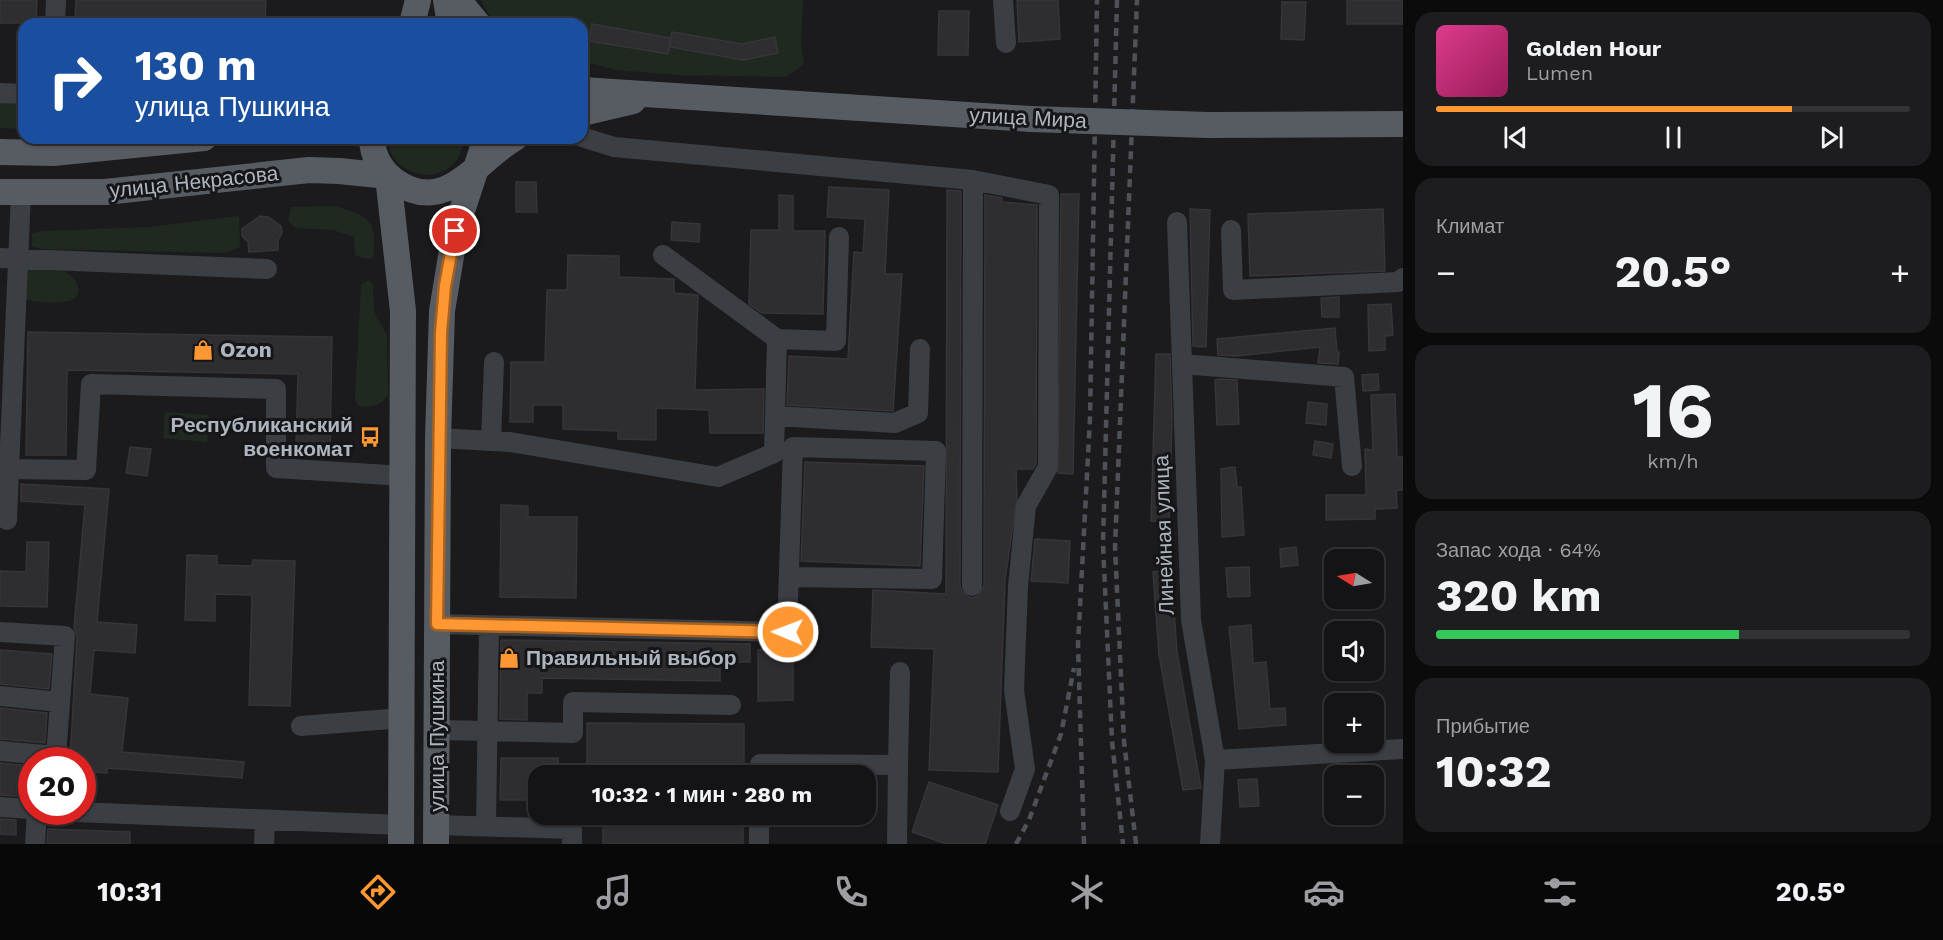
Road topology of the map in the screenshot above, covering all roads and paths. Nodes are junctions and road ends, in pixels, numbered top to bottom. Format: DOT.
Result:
graph roads {
  1 [pos="56,0"];
  2 [pos="418,0"];
  3 [pos="447,0"];
  4 [pos="458,0"];
  5 [pos="1003,0"];
  6 [pos="55,18"];
  7 [pos="414,18"];
  8 [pos="449,18"];
  9 [pos="473,18"];
  10 [pos="1006,44"];
  11 [pos="588,82"];
  12 [pos="588,90"];
  13 [pos="0,93"];
  14 [pos="18,94"];
  15 [pos="654,96"];
  16 [pos="588,111"];
  17 [pos="1403,124"];
  18 [pos="588,139"];
  19 [pos="75,144"];
  20 [pos="374,144"];
  21 [pos="484,144"];
  22 [pos="506,144"];
  23 [pos="53,145"];
  24 [pos="0,152"];
  25 [pos="478,164"];
  26 [pos="388,176"];
  27 [pos="973,180"];
  28 [pos="10,193"];
  29 [pos="1177,222"];
  30 [pos="1231,230"];
  31 [pos="839,237"];
  32 [pos="663,255"];
  33 [pos="9,259"];
  34 [pos="267,269"];
  35 [pos="1403,278"];
  36 [pos="777,339"];
  37 [pos="920,349"];
  38 [pos="494,362"];
  39 [pos="1182,364"];
  40 [pos="776,416"];
  41 [pos="438,438"];
  42 [pos="492,441"];
  43 [pos="1352,465"];
  44 [pos="9,469"];
  45 [pos="404,476"];
  46 [pos="7,520"];
  47 [pos="789,577"];
  48 [pos="972,586"];
  49 [pos="437,624"];
  50 [pos="489,626"];
  51 [pos="0,632"];
  52 [pos="900,672"];
  53 [pos="0,696"];
  54 [pos="60,702"];
  55 [pos="731,705"];
  56 [pos="403,718"];
  57 [pos="301,726"];
  58 [pos="438,730"];
  59 [pos="487,731"];
  60 [pos="58,747"];
  61 [pos="1403,749"];
  62 [pos="0,751"];
  63 [pos="18,753"];
  64 [pos="1215,760"];
  65 [pos="760,765"];
  66 [pos="898,765"];
  67 [pos="0,807"];
  68 [pos="18,808"];
  69 [pos="1010,811"];
  70 [pos="96,813"];
  71 [pos="265,821"];
  72 [pos="37,825"];
  73 [pos="759,825"];
  74 [pos="486,827"];
  75 [pos="401,835"];
  76 [pos="436,835"];
  77 [pos="36,844"];
  78 [pos="264,844"];
  79 [pos="572,844"];
  80 [pos="759,844"];
  81 [pos="897,844"];
  82 [pos="1210,844"];
  1 -- 6 [label="street"];
  2 -- 7 [label="main road"];
  3 -- 8 [label="main road"];
  4 -- 9 [label="main road"];
  5 -- 10 [label="street"];
  11 -- 15 [label="main road"];
  12 -- 15 [label="main road"];
  13 -- 14 [label="street"];
  15 -- 16 [label="main road"];
  15 -- 17 [label="main road, улица Мира, bridge"];
  18 -- 27 [label="street"];
  19 -- 23 [label="main road, улица Некрасова"];
  20 -- 26 [label="main road"];
  21 -- 25 [label="main road, улица Пушкина"];
  22 -- 25 [label="main road"];
  23 -- 24 [label="main road, улица Некрасова"];
  25 -- 26 [label="main road"];
  25 -- 41 [label="main road, улица Пушкина"];
  26 -- 28 [label="main road, улица Некрасова"];
  26 -- 45 [label="main road, улица Пушкина"];
  27 -- 48 [label="street"];
  27 -- 69 [label="street"];
  28 -- 33 [label="street"];
  29 -- 39 [label="street, Линейная улица"];
  30 -- 35 [label="street"];
  31 -- 36 [label="street"];
  32 -- 36 [label="street"];
  33 -- 34 [label="street"];
  33 -- 44 [label="street"];
  36 -- 40 [label="street"];
  37 -- 40 [label="street"];
  38 -- 42 [label="street"];
  39 -- 43 [label="street"];
  39 -- 64 [label="street, Линейная улица"];
  40 -- 42 [label="street"];
  41 -- 42 [label="street"];
  41 -- 49 [label="main road, улица Пушкина"];
  44 -- 45 [label="street"];
  44 -- 46 [label="street"];
  45 -- 56 [label="main road, улица Пушкина"];
  47 -- 47 [label="street"];
  47 -- 50 [label="street"];
  49 -- 50 [label="street"];
  49 -- 58 [label="main road, улица Пушкина"];
  50 -- 59 [label="street"];
  51 -- 54 [label="street"];
  52 -- 66 [label="street"];
  53 -- 54 [label="street"];
  54 -- 60 [label="street"];
  55 -- 59 [label="street"];
  56 -- 57 [label="street"];
  56 -- 75 [label="main road, улица Пушкина"];
  58 -- 59 [label="street"];
  58 -- 76 [label="main road, улица Пушкина"];
  59 -- 74 [label="street"];
  61 -- 64 [label="street"];
  62 -- 63 [label="street"];
  64 -- 82 [label="street, Линейная улица"];
  65 -- 66 [label="street"];
  66 -- 81 [label="street"];
  67 -- 68 [label="street"];
  70 -- 71 [label="street"];
  71 -- 75 [label="street"];
  71 -- 78 [label="street"];
  72 -- 77 [label="street"];
  73 -- 80 [label="street"];
  74 -- 76 [label="street"];
  74 -- 79 [label="street"];
}
